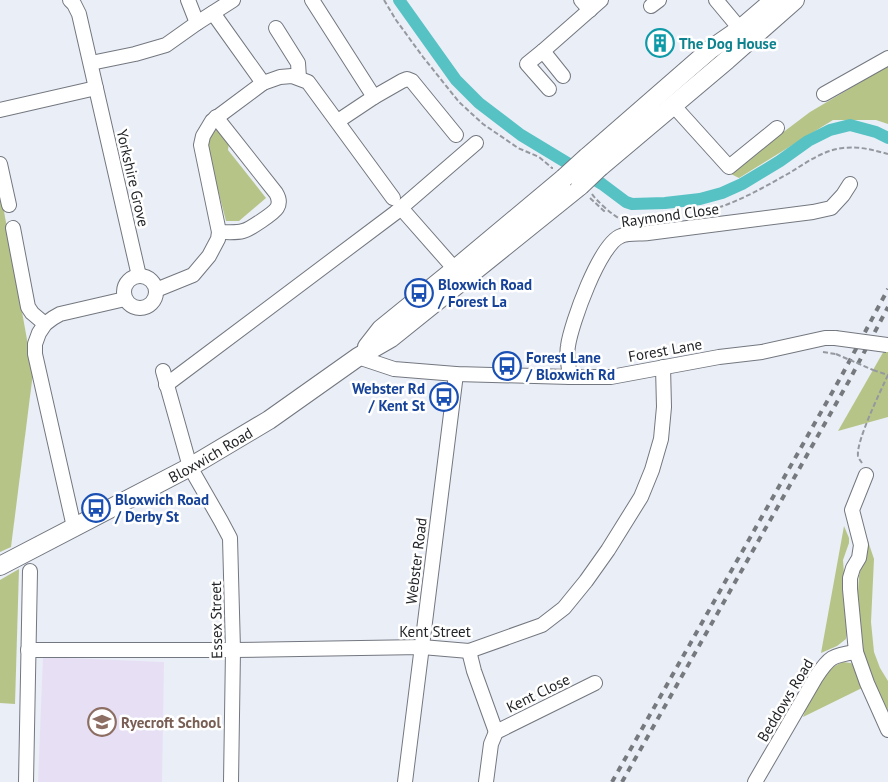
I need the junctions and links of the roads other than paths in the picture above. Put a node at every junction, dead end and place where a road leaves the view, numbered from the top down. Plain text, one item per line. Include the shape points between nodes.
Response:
1 (70, 0) edge
2 (188, 0) edge
3 (233, 0) edge
4 (312, 0) edge
5 (601, 0) edge
6 (716, 0) edge
7 (774, 0) edge
8 (795, 0) edge
9 (585, 5) edge
10 (213, 13) junction
11 (197, 23) junction
12 (276, 28) dead end
13 (744, 35) junction
14 (542, 51) junction
15 (888, 58) edge
16 (91, 63) junction
17 (563, 76) dead end
18 (298, 78) junction
19 (263, 83) junction
20 (96, 88) junction
21 (549, 89) dead end
22 (824, 94) dead end
23 (374, 97) junction
24 (673, 105) junction
25 (0, 110) edge
26 (216, 117) junction
27 (338, 121) junction
28 (777, 128) dead end
29 (456, 135) dead end
30 (476, 143) dead end
31 (594, 162) junction
32 (0, 164) edge
33 (842, 189) dead end
34 (397, 203) junction
35 (9, 205) dead end
36 (13, 228) dead end
37 (219, 232) junction
38 (460, 274) junction
39 (139, 276) junction
40 (156, 290) junction
41 (125, 299) junction
42 (46, 324) junction
43 (888, 345) edge
44 (358, 358) junction
45 (662, 367) junction
46 (456, 374) junction
47 (570, 377) junction
48 (190, 467) junction
49 (866, 476) road end
50 (74, 527) junction
51 (0, 566) edge
52 (30, 571) dead end
53 (422, 647) junction
54 (28, 650) junction
55 (233, 650) junction
56 (469, 650) junction
57 (856, 652) junction
58 (595, 683) dead end
59 (888, 730) edge
60 (496, 732) junction
61 (26, 782) edge
62 (231, 782) edge
63 (405, 782) edge
64 (486, 782) edge
65 (755, 782) edge

1 - 16 street, Yorkshire Grove via 79,14
2 - 11 street
3 - 10 street
4 - 23 street
5 - 9 street
6 - 13 street
7 - 13 main road
8 - 13 main road
9 - 14 street
10 - 11 street
10 - 19 street
11 - 16 street via 166,45
12 - 18 street via 298,63
13 - 24 main road
13 - 31 main road via 711,49
14 - 17 street
14 - 21 street via 527,64
15 - 22 street
16 - 20 street, Yorkshire Grove
18 - 19 street via 280,77
18 - 27 street via 308,82
19 - 26 street
20 - 25 street
20 - 39 street, Yorkshire Grove
23 - 27 street
23 - 29 street via 402,81 412,81
24 - 28 street via 729,167
24 - 31 main road
26 - 37 street via 201,145
26 - 37 street via 276,193 279,202 274,212 247,230
27 - 34 street
30 - 34 street
31 - 38 main road, Bloxwich Road, bridge via 574,184
32 - 35 street
33 - 47 street, Raymond Close via 831,208 621,236 612,242 581,302 568,347
34 - 38 street
34 - 48 street, Essex Street via 164,378
36 - 42 street via 28,307
37 - 40 street via 209,256 193,274
38 - 44 main road, Bloxwich Road via 391,338
39 - 40 street via 153,282
39 - 41 street via 126,283
40 - 41 street via 152,303 145,307 130,305
41 - 42 street via 60,314
42 - 50 street via 39,333 35,354
43 - 45 street, Forest Lane, bridge via 835,338
44 - 46 street, Forest Lane via 394,369
44 - 48 main road, Bloxwich Road via 269,420
45 - 47 street, Forest Lane via 611,377
45 - 56 street, Kent Street via 664,407 661,439 652,470 641,497 608,550 564,608 549,619
46 - 47 street, Forest Lane
46 - 53 street, Webster Road
48 - 50 main road, Bloxwich Road
48 - 55 street, Essex Street via 230,538
49 - 57 street via 852,510 861,545 850,578
50 - 51 main road, Bloxwich Road
52 - 54 street
53 - 55 street, Kent Street
53 - 56 street, Kent Street
53 - 63 street, Webster Road
54 - 55 street, Kent Street
54 - 61 street
55 - 62 street, Essex Street
56 - 60 street, Kent Close
57 - 59 street
57 - 65 street, Beddows Road via 837,655 826,661
58 - 60 street, Kent Close
60 - 64 street, Kent Close via 491,744

